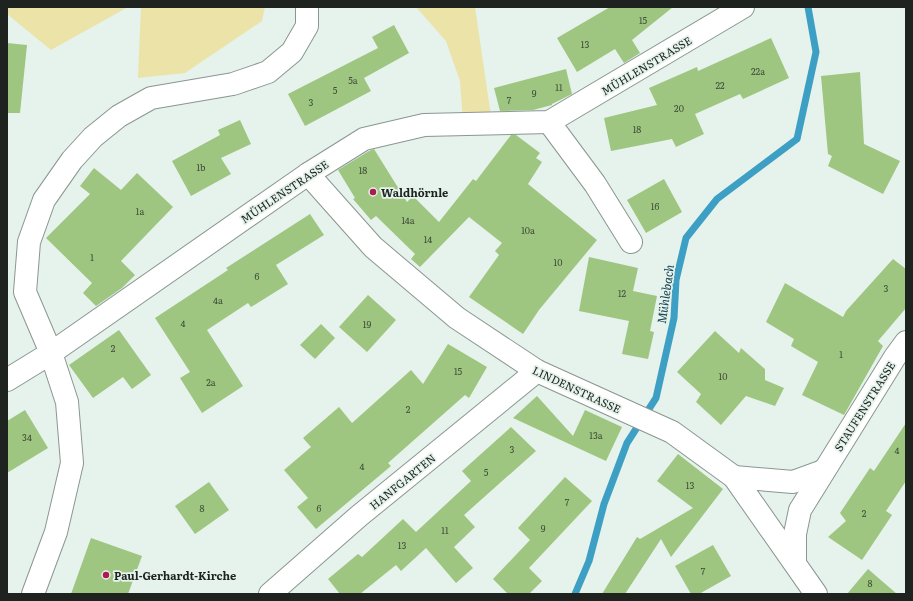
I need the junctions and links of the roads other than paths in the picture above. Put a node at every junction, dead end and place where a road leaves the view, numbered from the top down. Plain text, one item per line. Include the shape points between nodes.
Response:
1 (307, 7) edge
2 (743, 7) edge
3 (549, 122) junction
4 (308, 174) junction
5 (631, 242) dead end
6 (51, 352) junction
7 (902, 356) edge
8 (537, 371) junction
9 (7, 380) edge
10 (824, 471) junction
11 (734, 477) junction
12 (795, 563) junction
13 (33, 594) edge
14 (270, 594) edge
15 (816, 594) edge

1 - 6 street via 307,26 292,52 268,72 233,84 151,98 120,116 93,137 72,160 44,200 29,242 25,292
2 - 3 street, MÜHLENSTRASSE
3 - 4 street, MÜHLENSTRASSE via 424,125 364,139
3 - 5 street via 595,184
4 - 6 street, MÜHLENSTRASSE
4 - 8 street, LINDENSTRASSE via 373,248 458,318
6 - 9 street, MÜHLENSTRASSE
6 - 13 street via 67,402 72,463 56,532
7 - 10 street, STAUFENSTRASSE
8 - 11 street, LINDENSTRASSE via 672,432
8 - 14 street, HANFGARTEN via 359,516
10 - 11 street via 793,482
10 - 12 street, STAUFENSTRASSE via 800,510 795,534
11 - 12 street, LINDENSTRASSE
12 - 15 street, LINDENSTRASSE

